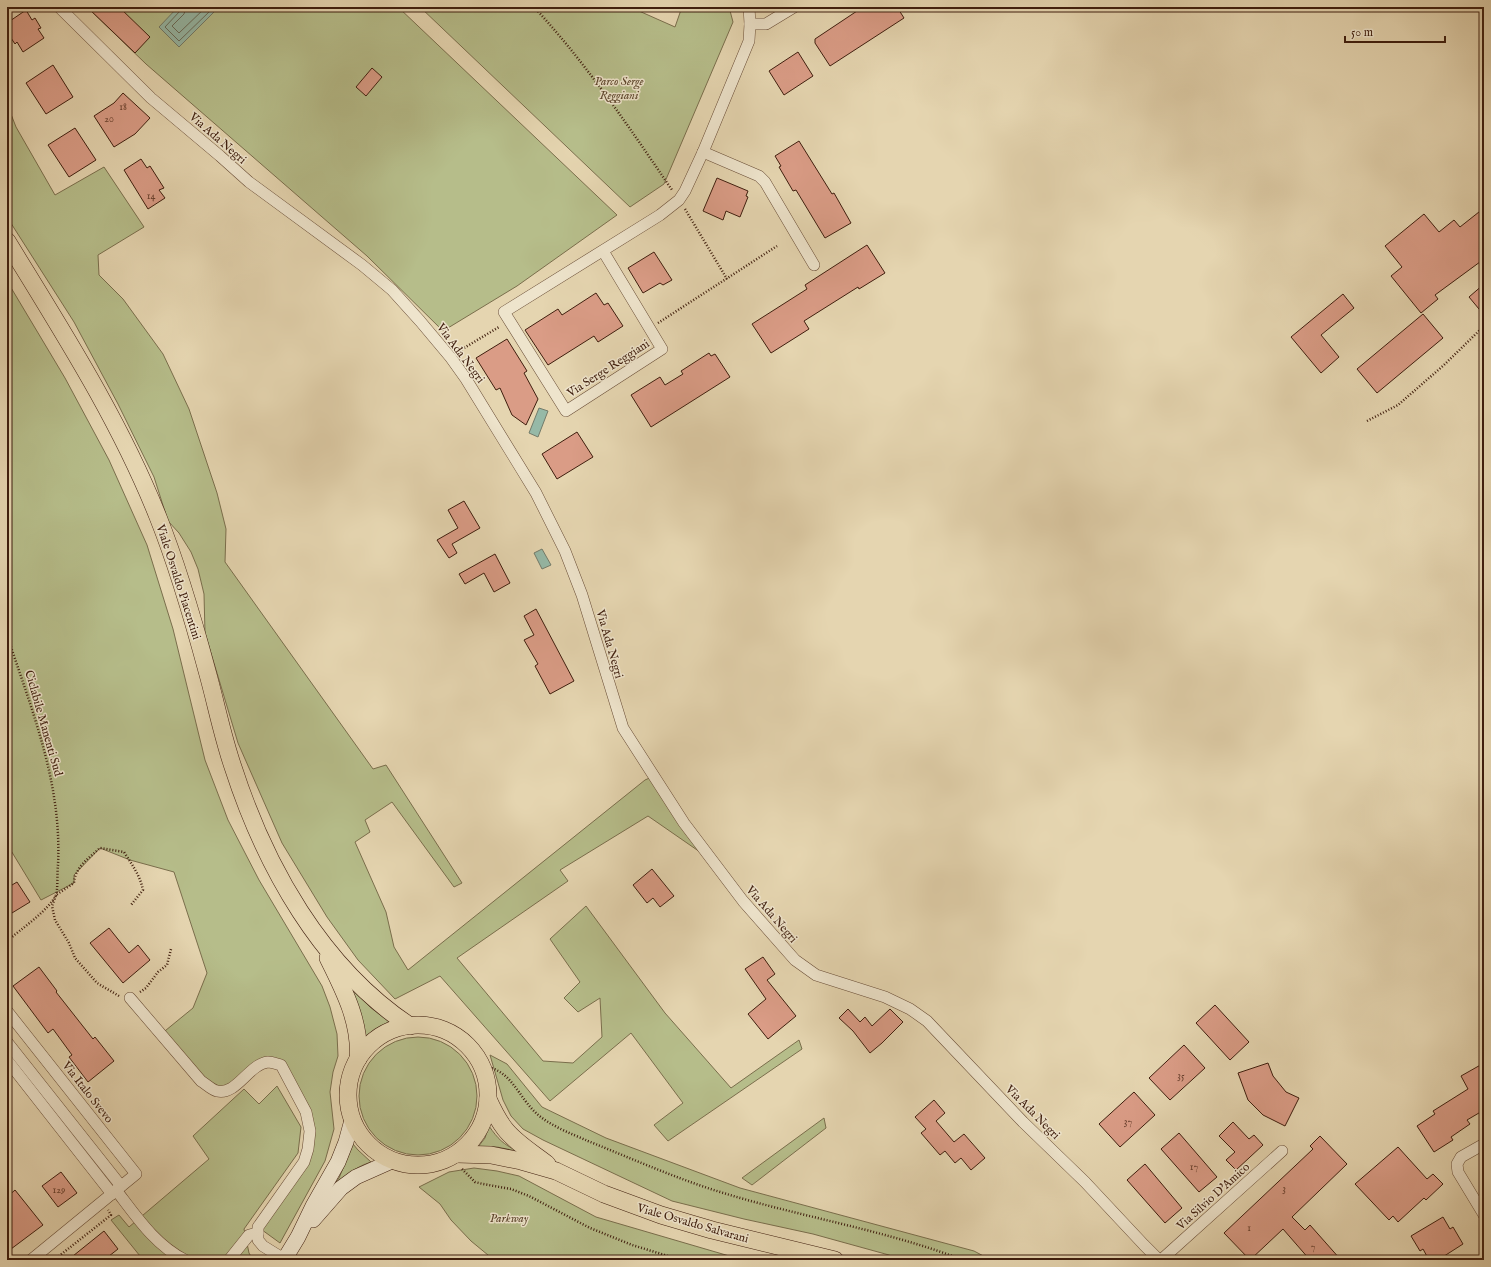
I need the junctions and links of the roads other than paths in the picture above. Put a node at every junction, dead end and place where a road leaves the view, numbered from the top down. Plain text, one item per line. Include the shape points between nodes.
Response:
1 (59, 7) edge
2 (749, 7) edge
3 (794, 7) edge
4 (750, 24) junction
5 (703, 152) junction
6 (7, 241) edge
7 (603, 251) junction
8 (814, 265) dead end
9 (318, 937) junction
10 (130, 998) road end
11 (7, 1011) edge
12 (410, 1026) junction
13 (7, 1042) edge
14 (358, 1060) junction
15 (8, 1064) edge
16 (488, 1099) junction
17 (352, 1120) junction
18 (1484, 1144) edge
19 (1282, 1151) dead end
20 (455, 1156) junction
21 (392, 1161) junction
22 (556, 1171) junction
23 (117, 1190) junction
24 (1484, 1215) edge
25 (258, 1233) junction
26 (298, 1238) junction
27 (284, 1259) edge
28 (31, 1260) edge
29 (185, 1260) edge
30 (229, 1260) edge
31 (835, 1260) edge
32 (1160, 1260) edge

1 - 32 street, Via Ada Negri via 151,98 249,182 362,264 392,290 451,358 536,493 565,551 582,594 623,728 684,823 743,901 795,960 816,975 885,997 910,1008 927,1020 1023,1122
2 - 4 street
3 - 4 street via 766,24
4 - 5 street via 749,41
5 - 7 street via 679,200 660,216
5 - 8 street via 759,176
6 - 9 main road, Viale Osvaldo Piacentini via 98,389 138,471 174,559 244,799 273,863
7 - 7 street, Via Serge Reggiani via 662,349 566,411 504,312
9 - 12 main road, Viale Osvaldo Piacentini via 369,995
9 - 14 main road, Viale Osvaldo Piacentini via 347,997 355,1024
10 - 25 street via 201,1081 216,1091 224,1092 235,1086 255,1067 268,1062 281,1065 306,1112 310,1131 304,1162 258,1227
11 - 23 street, Via Italo Svevo via 136,1174
12 - 14 main road, Viale Osvaldo Piacentini via 380,1036 364,1050
12 - 16 main road, Viale Osvaldo Piacentini via 429,1026 460,1039 478,1058 488,1084
13 - 23 street
14 - 17 main road, Viale Osvaldo Piacentini via 349,1082 349,1108
15 - 23 street
16 - 20 main road, Viale Osvaldo Piacentini via 486,1115 479,1130 470,1144
16 - 22 main road, Viale Osvaldo Salvarani via 506,1130
17 - 21 main road, Viale Osvaldo Piacentini via 368,1144
17 - 26 main road, Viale Osvaldo Piacentini via 338,1162
18 - 24 street via 1461,1157 1457,1164 1458,1172
19 - 32 street, Via Silvio D'Amico
20 - 21 main road, Viale Osvaldo Piacentini via 422,1166
20 - 22 main road, Viale Osvaldo Salvarani via 491,1155 521,1160
21 - 26 main road, Viale Osvaldo Piacentini via 356,1177 341,1188
22 - 31 main road, Viale Osvaldo Salvarani via 604,1194 661,1215
23 - 28 street, Via Italo Svevo
23 - 29 street via 139,1221 160,1243
25 - 27 street, Viale Osvaldo Piacentini via 258,1240 263,1246
25 - 30 street via 249,1235
26 - 27 main road, Viale Osvaldo Piacentini

